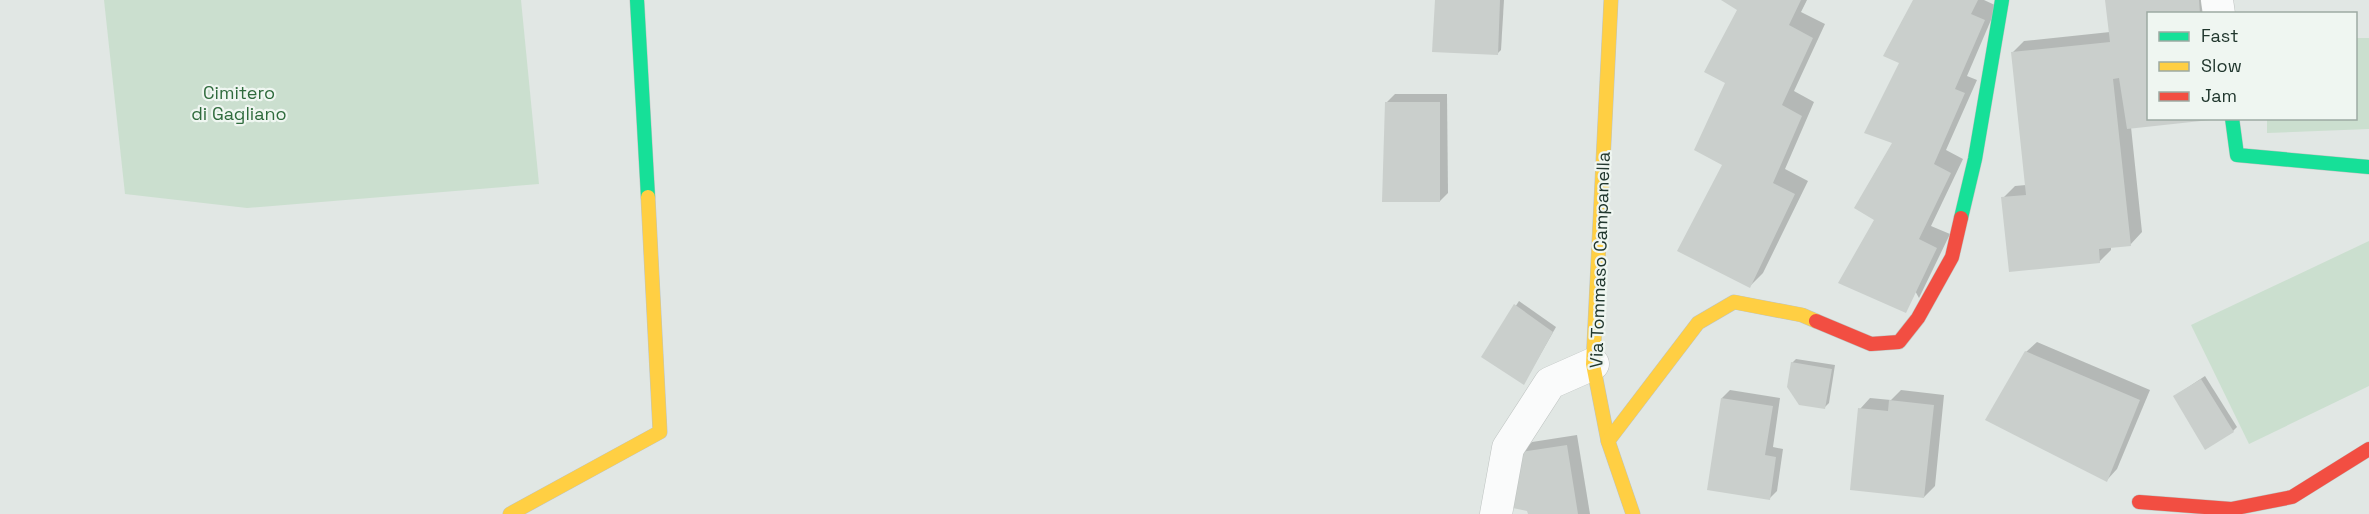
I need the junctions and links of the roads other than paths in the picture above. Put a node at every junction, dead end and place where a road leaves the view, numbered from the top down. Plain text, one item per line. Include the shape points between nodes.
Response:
1 (637, 0) edge
2 (1611, 0) edge
3 (2002, 0) edge
4 (2232, 120) edge
5 (2369, 167) edge
6 (1593, 364) junction
7 (1608, 441) junction
8 (2369, 448) edge
9 (2139, 502) dead end
10 (510, 514) edge
11 (1496, 514) edge
12 (1633, 514) edge

1 - 10 street via 660,432
2 - 6 street, Via Tommaso Campanella
3 - 7 street via 1952,257 1918,318 1899,342 1871,344 1802,315 1734,302 1698,323
4 - 5 street via 2236,155
6 - 7 street, Via Tommaso Campanella
6 - 11 street via 1550,383 1508,448
7 - 12 street, Via Tommaso Campanella
8 - 9 street via 2292,497 2231,509

